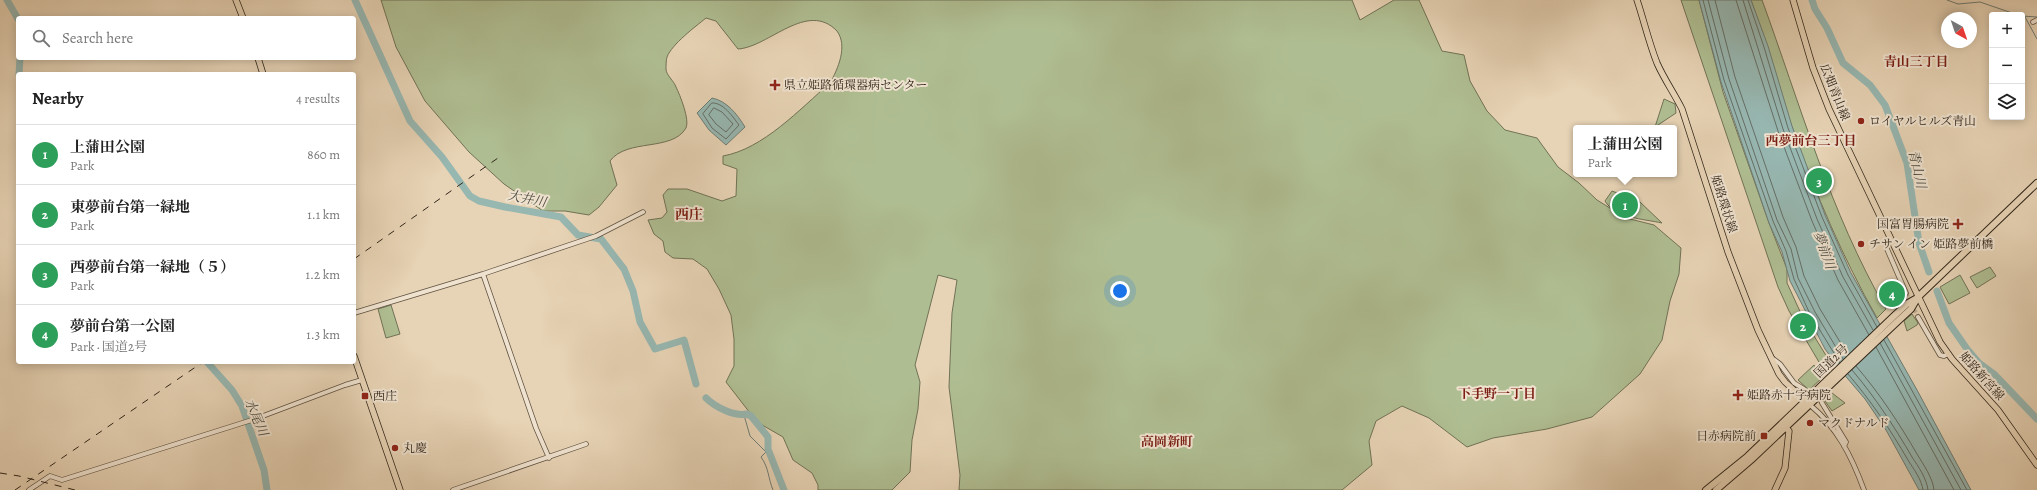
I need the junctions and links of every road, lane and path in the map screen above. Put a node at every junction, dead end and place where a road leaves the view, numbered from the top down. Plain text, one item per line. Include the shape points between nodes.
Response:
1 (236, 0) edge
2 (1637, 0) edge
3 (1793, 0) edge
4 (242, 16) edge
5 (259, 60) edge
6 (262, 72) edge
7 (2037, 183) edge
8 (643, 212) dead end
9 (1891, 240) junction
10 (483, 274) junction
11 (1906, 293) tunnel mouth
12 (1918, 297) junction
13 (356, 313) edge
14 (1918, 317) tunnel mouth
15 (1948, 354) junction
16 (1772, 358) junction
17 (356, 362) edge
18 (362, 380) junction
19 (1804, 388) tunnel mouth
20 (1808, 402) junction
21 (1822, 403) tunnel mouth
22 (1785, 427) junction
23 (586, 444) dead end
24 (1844, 446) junction
25 (550, 458) junction
26 (2037, 465) edge
27 (28, 490) edge
28 (400, 490) edge
29 (453, 490) edge
30 (1706, 490) edge
31 (1716, 490) edge
32 (1775, 490) edge
33 (1864, 490) edge

1 - 4 main road
2 - 16 main road, 姫路環状線 via 1657,62 1682,109 1728,252 1758,330
3 - 9 main road, 広畑青山線 via 1813,68 1829,109
5 - 6 main road
7 - 12 highway, 国道2号
8 - 10 street via 596,236
9 - 11 street via 1886,243 1887,249
9 - 12 main road, 広畑青山線
10 - 13 street
10 - 25 street via 536,428
12 - 15 main road, 姫路新宮線
12 - 20 highway, 国道2号 via 1911,309 1896,318
14 - 15 street via 1940,355
15 - 26 main road, 姫路新宮線 via 1998,410
16 - 19 street via 1780,364 1794,383
16 - 20 main road, 姫路環状線 via 1785,382
17 - 18 main road
18 - 27 street via 255,420 62,480 50,476
18 - 28 main road
20 - 22 highway, 国道2号
20 - 24 street via 1826,418
20 - 30 highway, 国道2号
21 - 24 street via 1846,442
22 - 31 highway, 国道2号 via 1752,460
22 - 32 main road via 1789,431 1785,468
23 - 25 street
24 - 33 street
25 - 29 street

